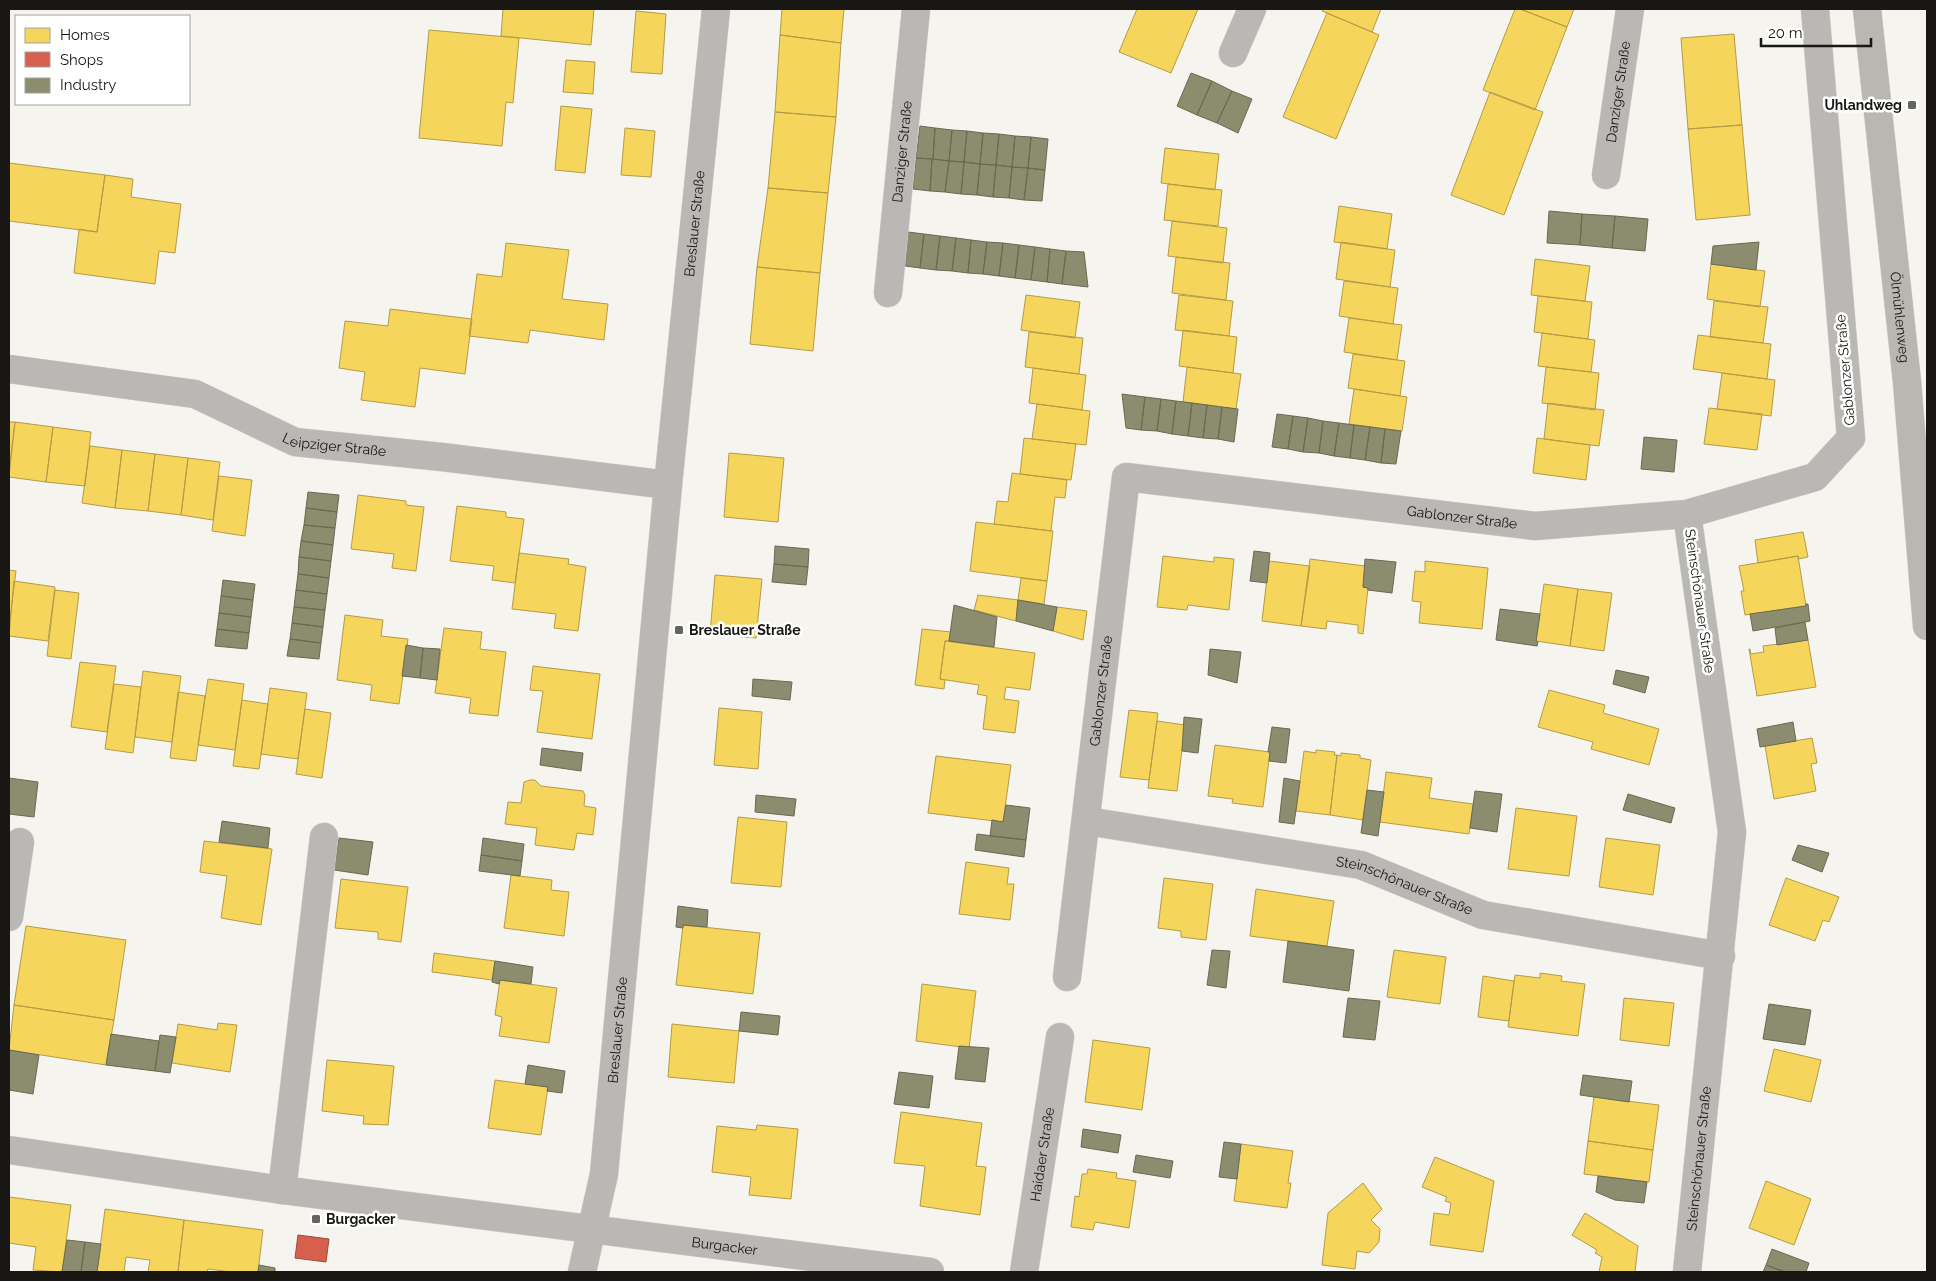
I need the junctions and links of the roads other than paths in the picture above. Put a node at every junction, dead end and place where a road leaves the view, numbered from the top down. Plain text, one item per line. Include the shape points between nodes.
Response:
1 (716, 9) edge
2 (916, 9) edge
3 (1252, 9) edge
4 (1630, 9) edge
5 (1815, 9) edge
6 (1867, 9) edge
7 (1233, 54) dead end
8 (1606, 175) dead end
9 (888, 293) dead end
10 (9, 369) edge
11 (668, 485) junction
12 (1687, 514) junction
13 (1927, 626) edge
14 (1087, 821) junction
15 (324, 837) dead end
16 (20, 842) dead end
17 (9, 917) edge
18 (1721, 956) junction
19 (1068, 977) dead end
20 (1060, 1037) dead end
21 (9, 1150) edge
22 (282, 1190) junction
23 (592, 1230) junction
24 (582, 1272) edge
25 (930, 1272) edge
26 (1024, 1272) edge
27 (1687, 1272) edge

1 - 11 street, Breslauer Straße
2 - 9 street, Danziger Straße
3 - 7 street
4 - 8 street, Danziger Straße
5 - 12 street, Gablonzer Straße via 1851,438 1815,477
6 - 13 main road, Ölmühlenweg via 1907,382
10 - 11 street, Leipziger Straße via 195,394 295,442
11 - 23 street, Breslauer Straße via 604,1174
12 - 14 street, Gablonzer Straße via 1535,526 1126,477
12 - 18 street, Steinschönauer Straße via 1732,832
14 - 18 street, Steinschönauer Straße via 1361,865 1484,916
14 - 19 street, Gablonzer Straße
15 - 22 street
16 - 17 street
18 - 27 street, Steinschönauer Straße
20 - 26 street, Haidaer Straße
21 - 22 street, Burgacker
22 - 23 street, Burgacker
23 - 24 street, Breslauer Straße
23 - 25 street, Burgacker

